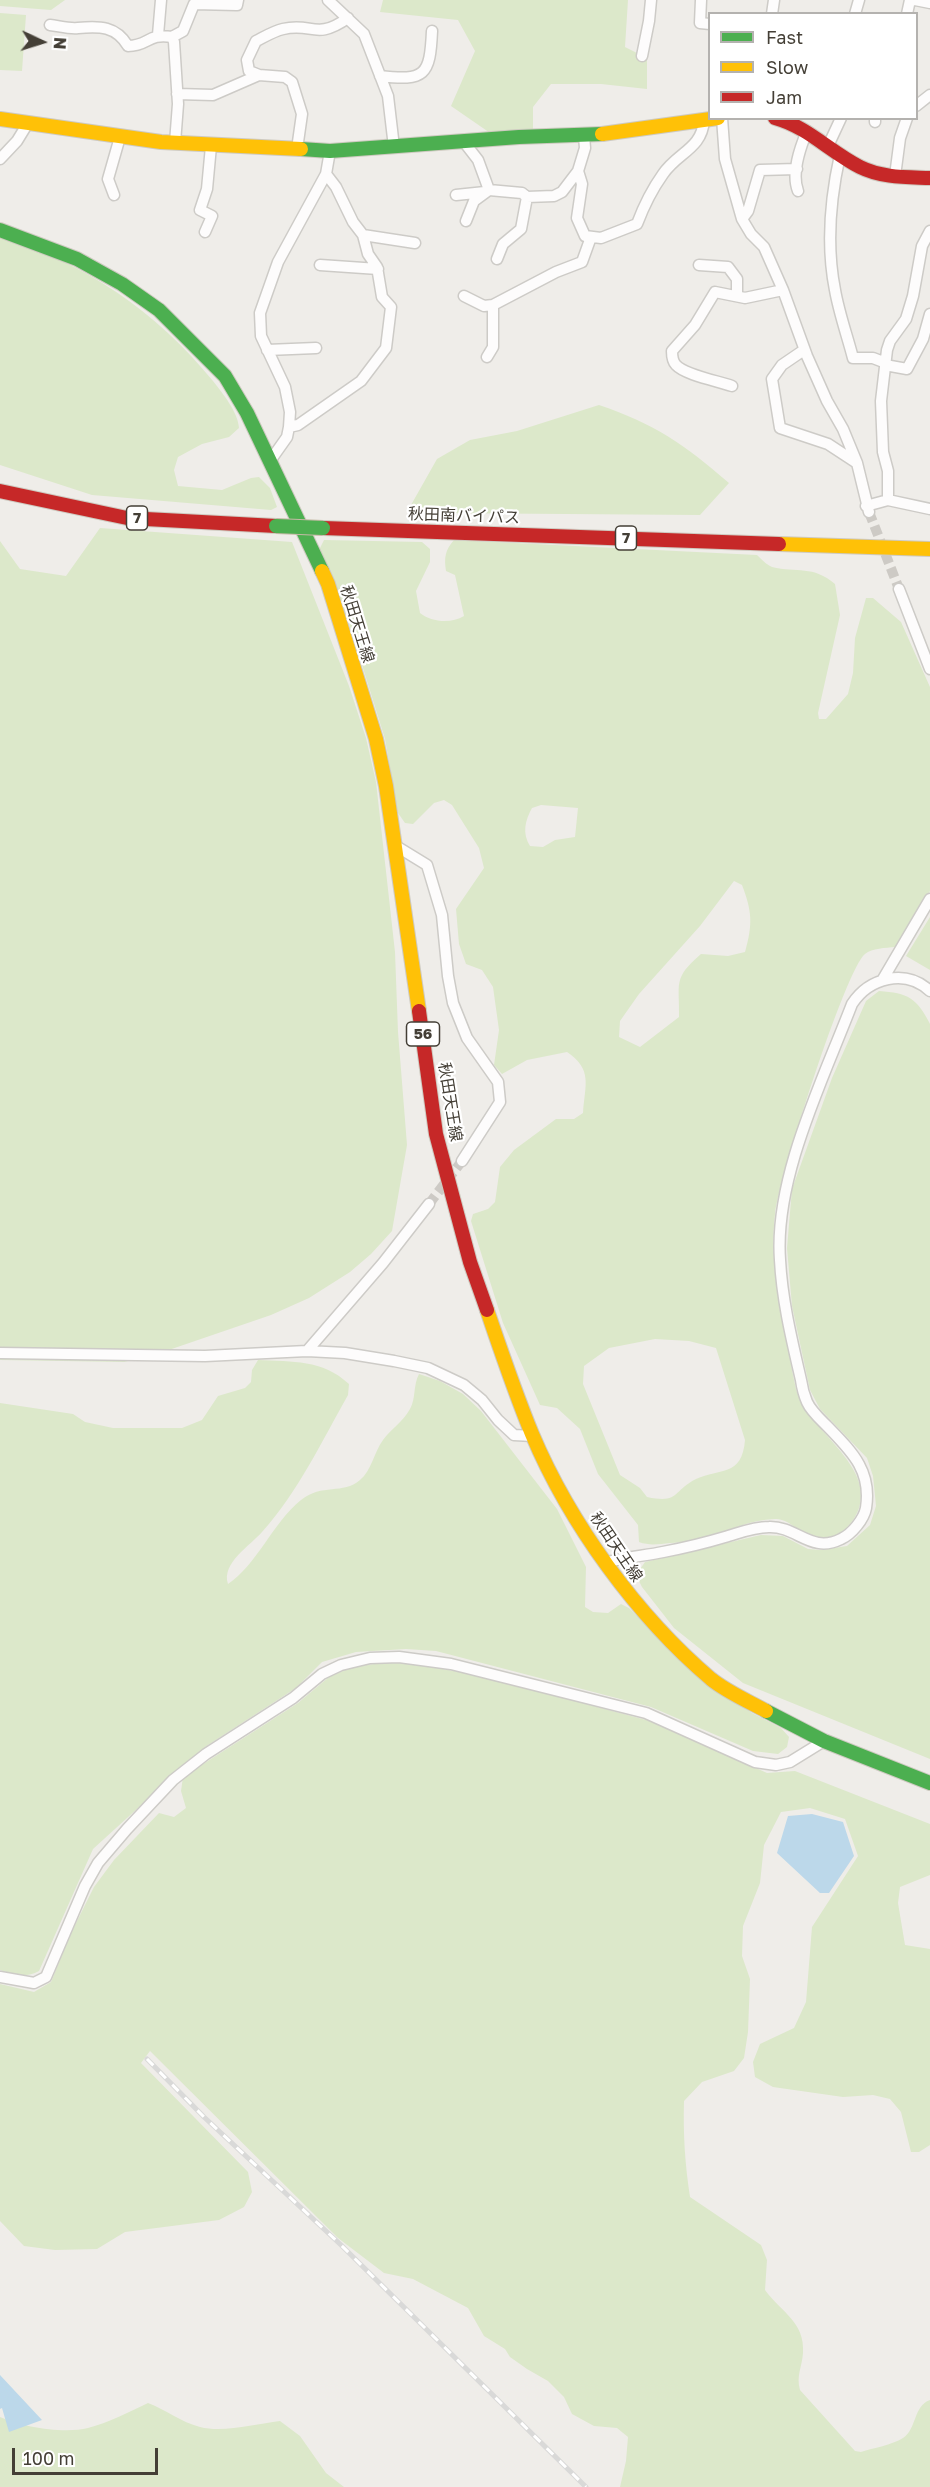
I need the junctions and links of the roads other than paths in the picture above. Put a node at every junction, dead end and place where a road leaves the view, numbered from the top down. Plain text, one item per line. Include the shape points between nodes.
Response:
1 (161, 0) edge
2 (238, 0) edge
3 (328, 0) edge
4 (651, 0) edge
5 (701, 0) edge
6 (915, 0) edge
7 (930, 3) edge
8 (348, 18) junction
9 (708, 24) edge
10 (50, 25) dead end
11 (432, 31) dead end
12 (158, 35) junction
13 (172, 37) junction
14 (642, 56) dead end
15 (259, 75) junction
16 (380, 76) junction
17 (177, 94) junction
18 (930, 95) edge
19 (918, 104) edge
20 (0, 119) edge
21 (704, 120) junction
22 (708, 120) edge
23 (720, 120) edge
24 (784, 120) edge
25 (840, 120) edge
26 (906, 120) edge
27 (28, 123) junction
28 (807, 131) junction
29 (584, 136) junction
30 (120, 137) junction
31 (465, 142) junction
32 (175, 143) junction
33 (211, 146) junction
34 (828, 146) junction
35 (394, 147) junction
36 (297, 149) junction
37 (330, 151) junction
38 (840, 155) junction
39 (0, 159) edge
40 (797, 169) junction
41 (578, 171) junction
42 (326, 174) junction
43 (895, 176) junction
44 (930, 178) edge
45 (487, 191) junction
46 (798, 191) dead end
47 (114, 195) dead end
48 (456, 195) dead end
49 (527, 197) junction
50 (742, 219) junction
51 (466, 221) dead end
52 (0, 230) edge
53 (930, 231) edge
54 (205, 232) dead end
55 (363, 235) junction
56 (591, 237) junction
57 (415, 243) dead end
58 (498, 259) dead end
59 (699, 265) dead end
60 (320, 266) dead end
61 (378, 269) junction
62 (783, 291) junction
63 (737, 295) junction
64 (464, 296) dead end
65 (493, 305) junction
66 (930, 314) edge
67 (316, 348) dead end
68 (267, 350) junction
69 (804, 350) junction
70 (487, 357) dead end
71 (885, 364) junction
72 (732, 386) dead end
73 (290, 427) junction
74 (270, 461) junction
75 (857, 463) junction
76 (0, 491) edge
77 (888, 500) junction
78 (930, 509) edge
79 (930, 549) edge
80 (898, 589) tunnel mouth
81 (930, 669) edge
82 (396, 846) junction
83 (930, 899) edge
84 (883, 979) junction
85 (930, 991) edge
86 (462, 1161) tunnel mouth
87 (429, 1203) tunnel mouth
88 (307, 1351) junction
89 (0, 1353) edge
90 (533, 1436) junction
91 (605, 1563) junction
92 (824, 1741) junction
93 (930, 1783) edge
94 (0, 1977) edge

1 - 12 street
2 - 13 street via 237,5 194,4 183,31
3 - 8 street
4 - 14 street
5 - 9 street via 700,23
6 - 7 street
8 - 15 street via 324,31 283,29 256,41 247,60 249,71
8 - 16 street via 364,34
10 - 12 street via 111,29 122,35 128,46 140,46
11 - 16 street via 431,55 418,76
12 - 13 street
13 - 17 street
15 - 17 street via 213,95
15 - 36 street via 285,77 292,82 302,114
16 - 35 street via 388,96
17 - 32 street
18 - 19 street
20 - 27 main road
21 - 22 main road
21 - 29 main road
21 - 56 street via 699,140 664,171 637,224 609,236
23 - 50 street via 724,159
24 - 28 main road
25 - 34 street
26 - 43 street
27 - 30 main road
27 - 39 street
28 - 34 main road
28 - 40 street
29 - 31 main road
29 - 41 street
30 - 32 main road
30 - 47 street via 108,179
31 - 35 main road
31 - 45 street via 478,160
32 - 33 main road
33 - 36 main road
33 - 54 street via 207,189 200,210 212,216
34 - 38 main road
35 - 37 main road
36 - 37 main road
37 - 42 street
38 - 43 main road via 861,168
38 - 71 street via 830,232 835,290 853,358 873,358
40 - 46 street
40 - 50 street via 760,170
41 - 49 street via 562,192
41 - 56 street via 582,184 577,218 585,236
42 - 55 street
42 - 68 street via 278,262 260,313 261,336
43 - 44 main road
45 - 48 street
45 - 49 street via 522,193
45 - 51 street via 474,201
49 - 58 street via 520,229 503,244
50 - 62 street via 764,247
52 - 74 main road, 秋田天王線 / 56 via 77,259 159,310 225,376
53 - 71 street via 922,246 906,319 890,341
55 - 57 street
55 - 61 street via 368,254
56 - 65 street via 582,262
59 - 63 street via 728,267 737,279
60 - 61 street
61 - 73 street via 382,297 391,307 386,348 362,381
62 - 63 street via 745,298
62 - 69 street
63 - 72 street via 715,292 695,325 672,351 676,366
64 - 65 street via 484,306
65 - 70 street via 493,347
66 - 71 street via 923,339 907,369
67 - 68 street
68 - 73 street via 285,387
69 - 75 street
69 - 75 street via 782,365 772,379 780,428 828,444
71 - 77 street via 881,401
73 - 74 street
74 - 82 main road, 秋田天王線 / 56 via 328,584 376,739
75 - 77 street via 867,509
76 - 79 main road, 秋田南バイパス / 7, bridge via 127,518
77 - 78 street
80 - 81 street
82 - 86 street via 427,865 442,915 453,1004 467,1038 498,1082 500,1102
82 - 90 main road, 秋田天王線 / 56 via 436,1134 470,1262
83 - 84 street
84 - 85 street via 912,981
84 - 91 street via 869,986 852,1004 795,1153 784,1204 780,1258 807,1403 865,1475 865,1512 843,1538 826,1544 806,1541 788,1530 771,1527
87 - 88 street
88 - 89 street via 206,1356
88 - 90 street via 345,1353 428,1368 464,1384 514,1435
90 - 91 main road, 秋田天王線 / 56 via 568,1504
91 - 92 main road, 秋田天王線 / 56 via 651,1621 713,1680
92 - 93 main road, 秋田天王線 / 56
92 - 94 street via 790,1762 755,1762 646,1713 451,1664 399,1657 341,1665 206,1754 173,1780 134,1821 98,1863 46,1977 34,1983

